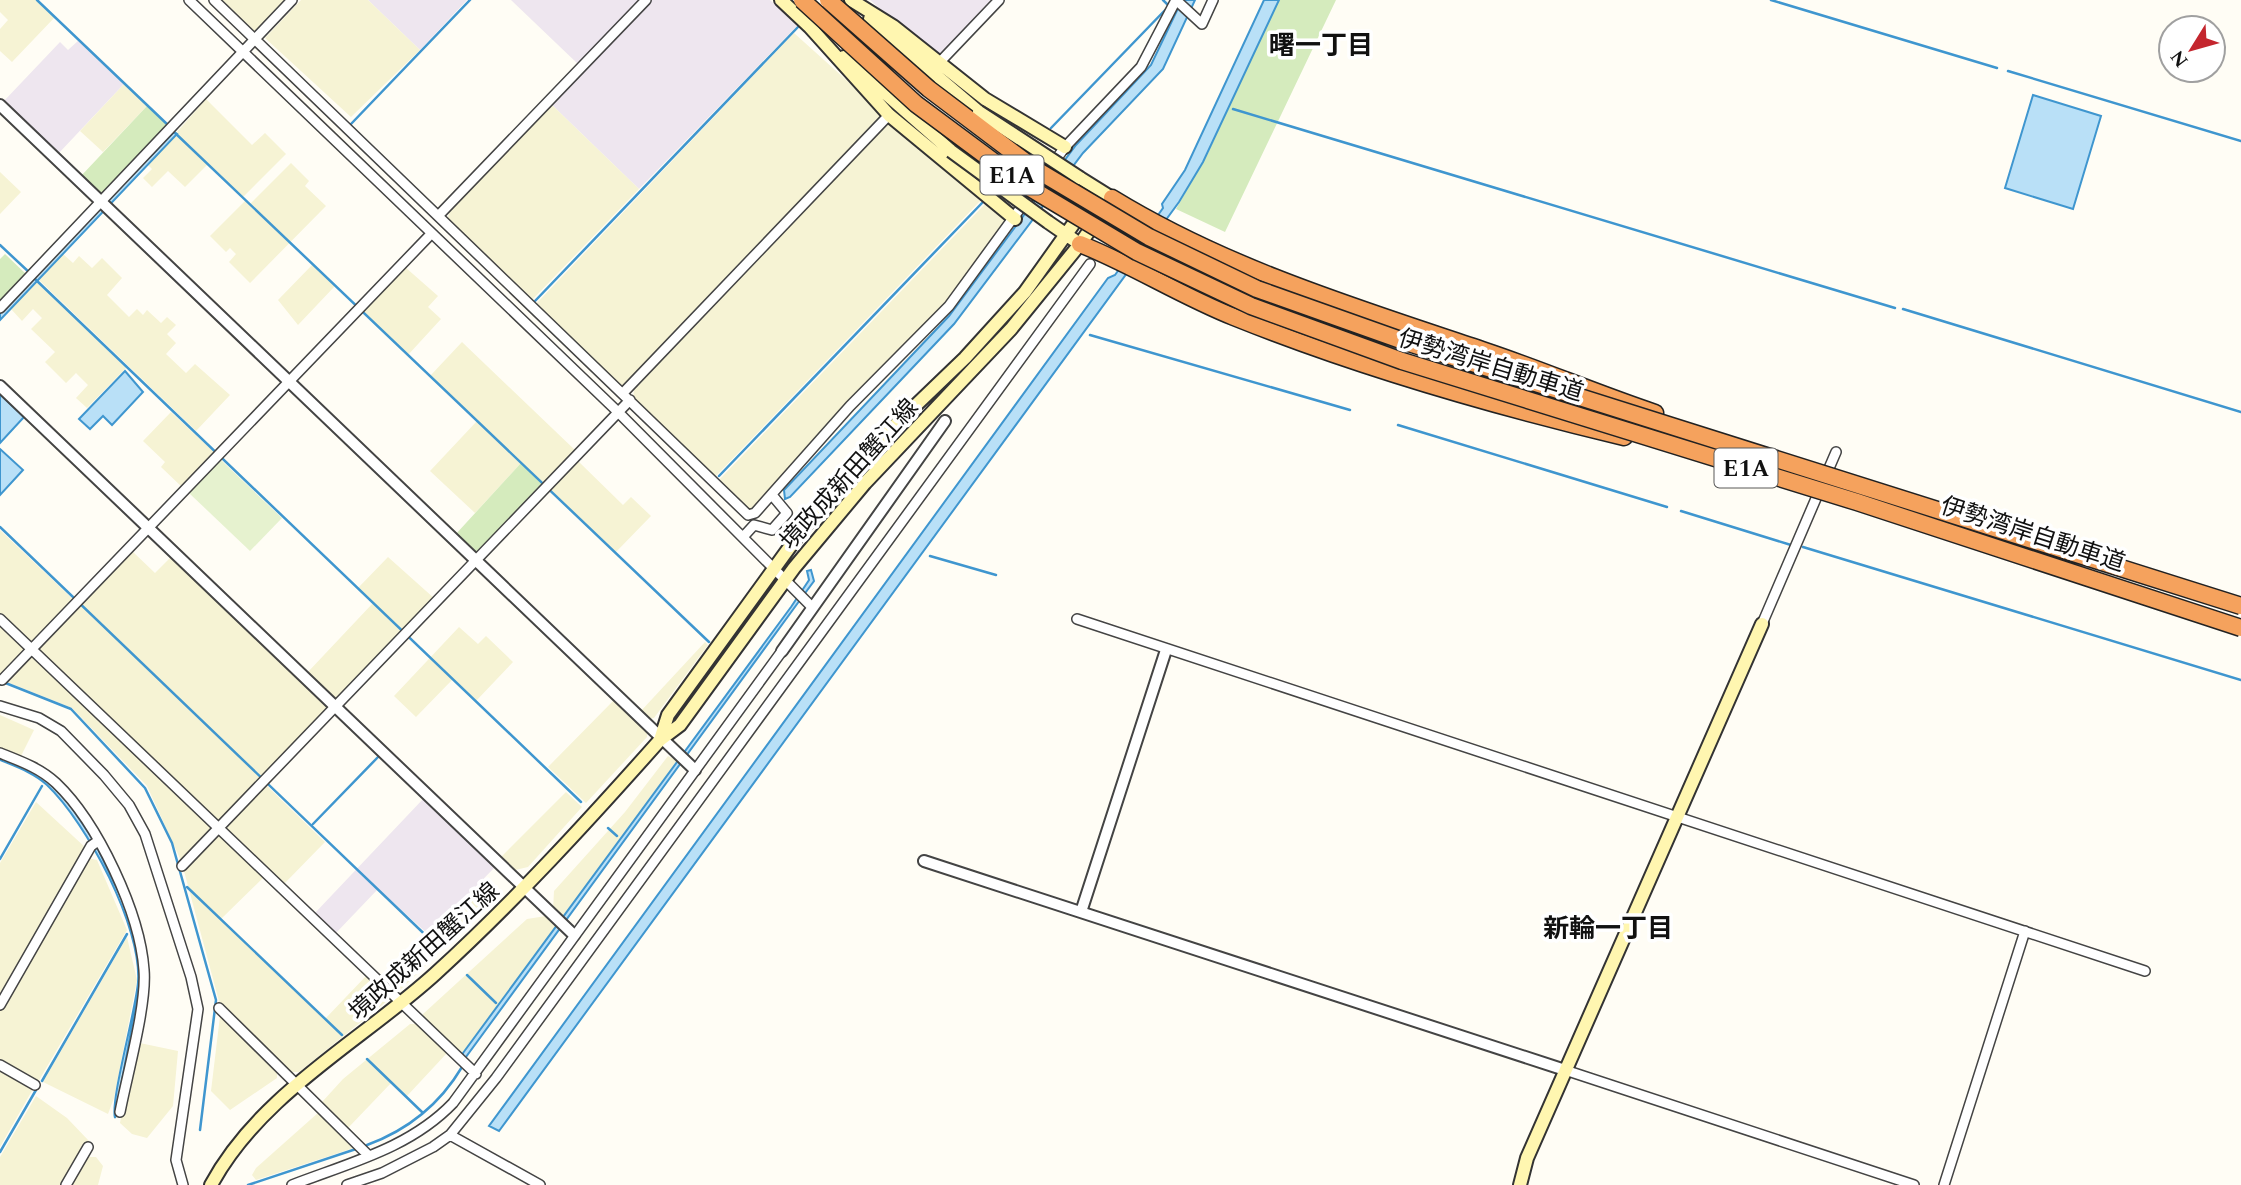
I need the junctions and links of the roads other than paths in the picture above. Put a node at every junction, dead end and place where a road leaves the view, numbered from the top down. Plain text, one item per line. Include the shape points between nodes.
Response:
1 (189, 0) edge
2 (214, 0) edge
3 (292, 0) edge
4 (646, 0) edge
5 (781, 0) edge
6 (802, 0) edge
7 (828, 0) edge
8 (850, 0) edge
9 (999, 0) edge
10 (1213, 0) edge
11 (1177, 1) edge
12 (808, 25) junction
13 (254, 39) junction
14 (244, 53) junction
15 (938, 64) junction
16 (0, 105) edge
17 (889, 115) junction
18 (1065, 147) junction
19 (1097, 189) junction
20 (1112, 198) junction
21 (104, 205) junction
22 (439, 215) junction
23 (1015, 219) junction
24 (431, 234) junction
25 (1074, 240) junction
26 (1090, 264) dead end
27 (0, 308) edge
28 (289, 382) junction
29 (0, 386) edge
30 (626, 396) junction
31 (618, 412) junction
32 (945, 421) dead end
33 (1836, 452) dead end
34 (1708, 456) junction
35 (1783, 460) junction
36 (772, 495) junction
37 (150, 527) junction
38 (743, 537) junction
39 (476, 561) junction
40 (773, 569) junction
41 (785, 579) junction
42 (809, 604) junction
43 (2241, 606) edge
44 (0, 619) edge
45 (1077, 619) dead end
46 (1762, 624) joint
47 (2241, 628) edge
48 (32, 650) junction
49 (1166, 650) junction
50 (782, 651) joint
51 (2, 680) dead end
52 (0, 706) edge
53 (336, 707) junction
54 (660, 740) junction
55 (0, 753) edge
56 (695, 770) junction
57 (1678, 815) junction
58 (219, 828) junction
59 (95, 843) junction
60 (924, 861) dead end
61 (182, 866) dead end
62 (524, 889) junction
63 (1081, 912) junction
64 (2025, 931) junction
65 (571, 932) junction
66 (2145, 971) dead end
67 (0, 1004) edge
68 (401, 1004) junction
69 (219, 1008) dead end
70 (0, 1065) edge
71 (1565, 1070) junction
72 (476, 1074) junction
73 (35, 1085) dead end
74 (298, 1085) junction
75 (120, 1112) dead end
76 (450, 1135) junction
77 (88, 1147) dead end
78 (369, 1156) junction
79 (66, 1185) edge
80 (183, 1185) edge
81 (211, 1185) edge
82 (292, 1185) edge
83 (347, 1185) edge
84 (540, 1185) edge
85 (1520, 1185) edge
86 (1914, 1185) edge
87 (1944, 1185) edge

1 - 14 street
2 - 13 street
3 - 13 street
4 - 22 street
5 - 12 main road
6 - 34 highway, 伊勢湾岸自動車道 / E1A, bridge via 916,104 970,146 1084,222 1195,281 1343,341
7 - 35 highway, 伊勢湾岸自動車道 / E1A, bridge via 929,89 1035,169 1203,265 1338,319
8 - 15 main road via 893,26
8 - 19 main road, bridge via 979,112
9 - 15 street
10 - 11 street via 1202,24
11 - 18 street via 1141,67
12 - 17 main road
12 - 25 main road, bridge via 951,150
13 - 14 street
13 - 22 street
14 - 21 street
14 - 24 street
15 - 18 main road via 985,99
16 - 21 street
17 - 23 main road
17 - 30 street
18 - 23 street
19 - 20 main road
19 - 25 main road, 境政成新田蟹江線
20 - 25 main road, 境政成新田蟹江線
20 - 35 highway, bridge via 1138,215 1313,295 1518,362
21 - 27 street
21 - 28 street
22 - 30 street
23 - 36 street via 949,306 850,405
24 - 28 street
24 - 31 street
25 - 34 highway, bridge via 1230,316 1396,377 1506,409
25 - 40 main road, 境政成新田蟹江線 via 965,358 888,432
25 - 41 main road, 境政成新田蟹江線 via 1011,329 865,483
26 - 76 street
28 - 37 street
28 - 39 street
29 - 37 street
30 - 31 street
30 - 36 street via 748,514 755,513
31 - 38 street
31 - 39 street
32 - 42 street
33 - 46 street
34 - 47 highway, 伊勢湾岸自動車道 / E1A, bridge
35 - 43 highway, 伊勢湾岸自動車道 / E1A, bridge
36 - 38 street via 787,513 781,523 772,530 754,526
37 - 48 street
37 - 53 street
38 - 40 street
39 - 53 street
39 - 54 street
40 - 41 street
40 - 54 main road, 境政成新田蟹江線 via 668,715
41 - 42 street
41 - 54 main road, 境政成新田蟹江線 via 680,725
42 - 50 street
44 - 48 street
45 - 49 street
46 - 57 main road
48 - 51 street
48 - 58 street
49 - 57 street
49 - 63 street
50 - 56 street
52 - 80 street via 61,731 129,805 145,834 198,1009 176,1160
53 - 58 street
53 - 62 street
54 - 56 street
54 - 62 main road, 境政成新田蟹江線
55 - 59 street via 57,784
56 - 65 street
57 - 64 street
57 - 71 main road
58 - 61 street
58 - 68 street
59 - 67 street
59 - 75 street via 131,914 145,971
60 - 63 street
62 - 65 street
62 - 68 main road, 境政成新田蟹江線
63 - 71 street
64 - 66 street
64 - 87 street
65 - 72 street
68 - 72 street
68 - 74 main road, 境政成新田蟹江線
69 - 74 street
70 - 73 street
71 - 85 main road
71 - 86 street
72 - 78 street via 434,1122 414,1137
74 - 78 street
74 - 81 main road, 境政成新田蟹江線 via 253,1126
76 - 83 street via 415,1158
76 - 84 street
77 - 79 street
78 - 82 street

